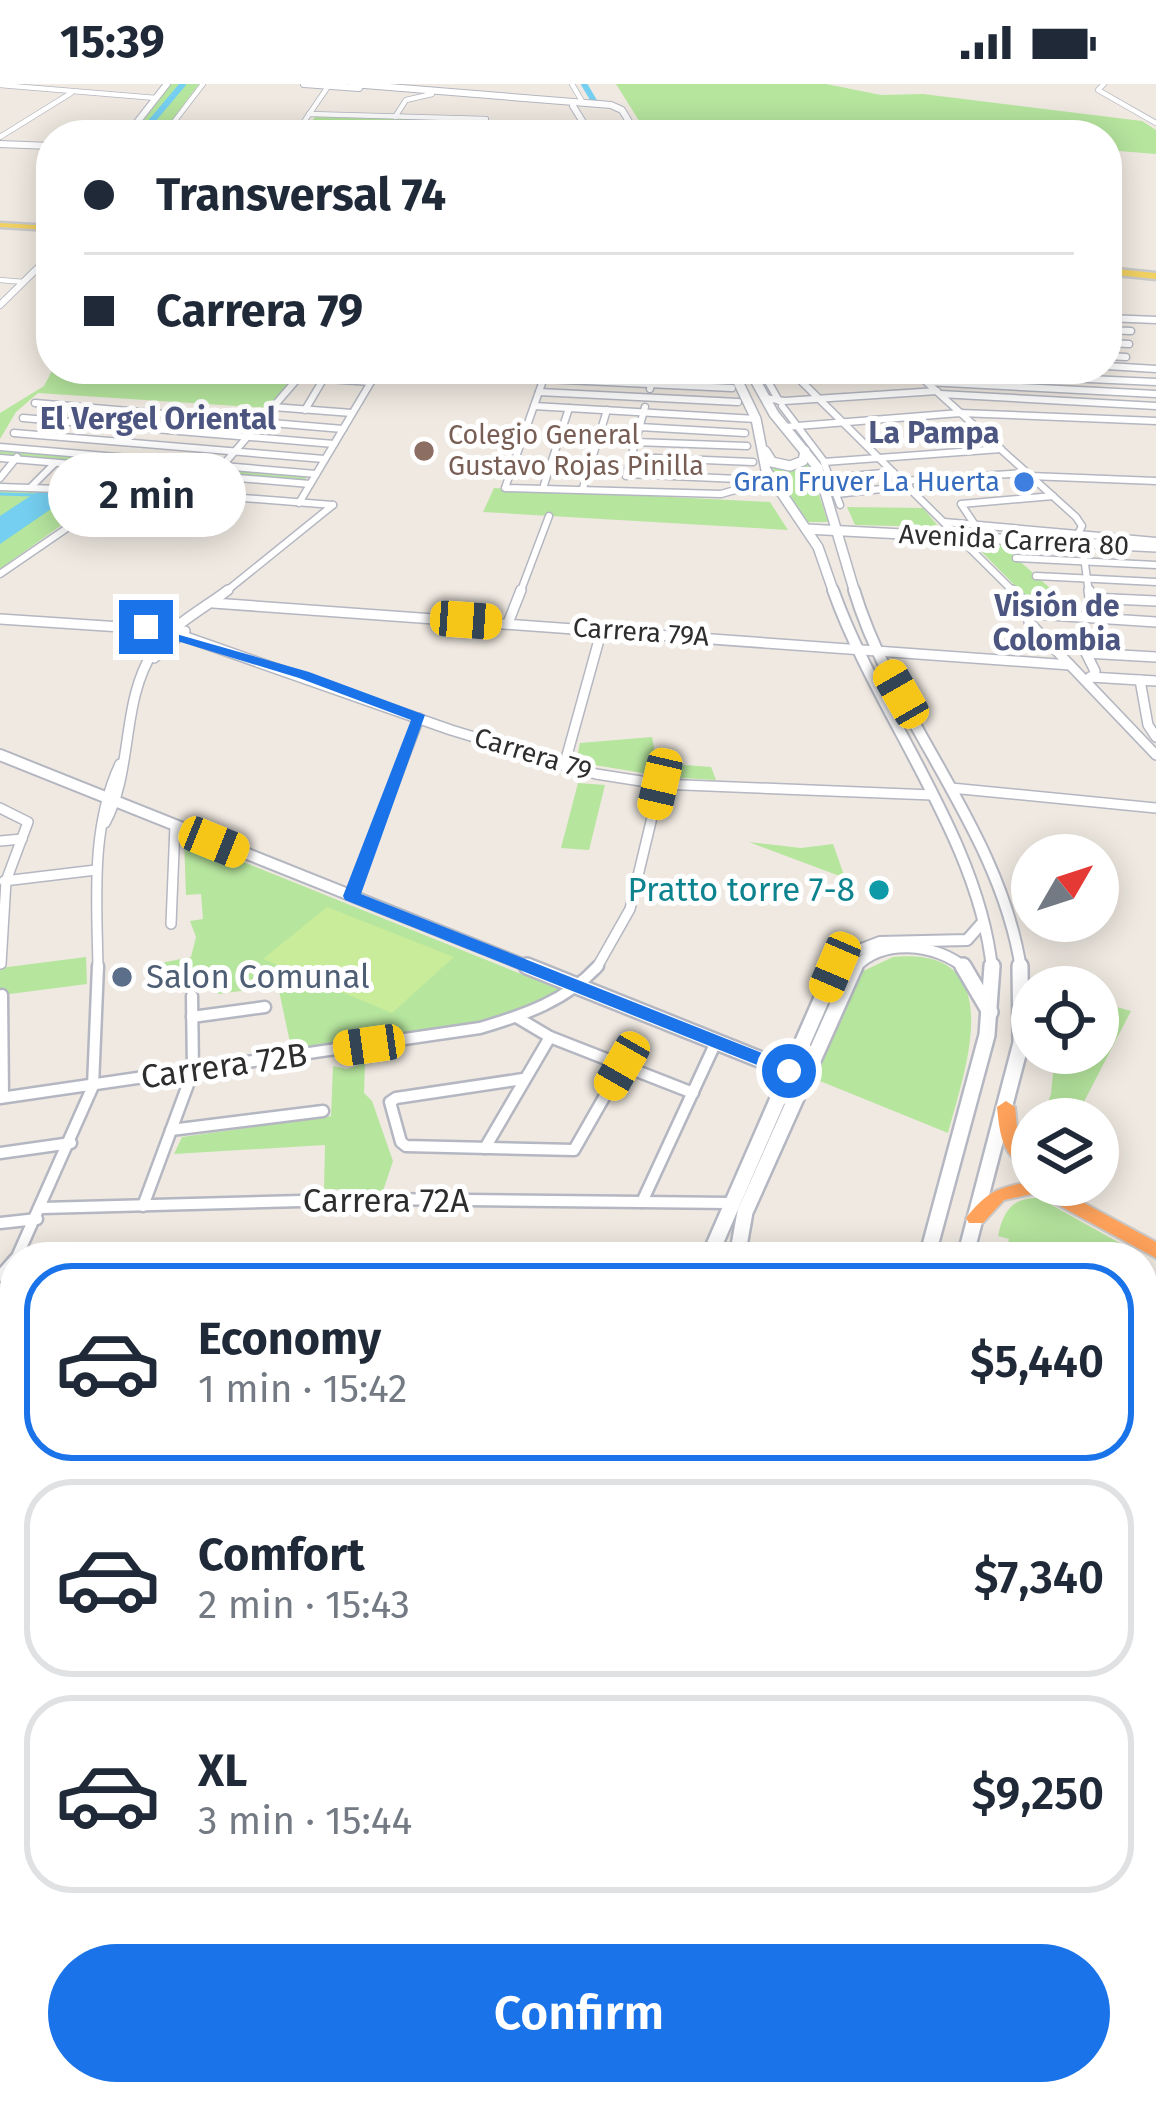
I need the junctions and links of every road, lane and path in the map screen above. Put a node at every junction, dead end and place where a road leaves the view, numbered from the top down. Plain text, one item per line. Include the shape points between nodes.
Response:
1 (167, 84) edge
2 (203, 84) edge
3 (304, 84) edge
4 (352, 84) edge
5 (572, 84) edge
6 (1104, 84) edge
7 (0, 86) edge
8 (327, 88) dead end
9 (395, 88) edge
10 (74, 92) junction
11 (432, 94) junction
12 (156, 98) junction
13 (406, 100) junction
14 (494, 103) dead end
15 (583, 103) junction
16 (573, 106) junction
17 (309, 115) junction
18 (395, 117) junction
19 (487, 119) joint
20 (139, 120) edge
21 (174, 120) edge
22 (305, 120) edge
23 (582, 120) edge
24 (626, 120) edge
25 (1156, 123) edge
26 (0, 140) edge
27 (36, 143) edge
28 (0, 223) edge
29 (36, 223) edge
30 (36, 223) edge
31 (36, 270) edge
32 (1122, 274) edge
33 (0, 280) edge
34 (1122, 280) edge
35 (1156, 280) edge
36 (24, 282) junction
37 (0, 305) edge
38 (1122, 318) edge
39 (1156, 320) edge
40 (1122, 331) edge
41 (1131, 331) dead end
42 (1122, 344) edge
43 (1129, 344) dead end
44 (1122, 357) edge
45 (1126, 357) dead end
46 (1122, 367) edge
47 (1156, 369) edge
48 (1122, 381) edge
49 (1156, 382) edge
50 (292, 384) edge
51 (320, 384) edge
52 (370, 384) edge
53 (542, 384) edge
54 (651, 384) joint
55 (730, 384) edge
56 (733, 384) edge
57 (757, 384) edge
58 (769, 384) edge
59 (804, 384) edge
60 (929, 384) edge
61 (963, 384) edge
62 (1018, 384) edge
63 (1093, 384) edge
64 (1018, 387) junction
65 (731, 388) junction
66 (1095, 391) junction
67 (539, 392) junction
68 (938, 393) junction
69 (1156, 394) edge
70 (647, 397) junction
71 (765, 398) junction
72 (1018, 398) junction
73 (819, 399) junction
74 (738, 402) junction
75 (35, 403) dead end
76 (780, 403) junction
77 (1097, 403) junction
78 (534, 406) junction
79 (1156, 406) edge
80 (273, 407) junction
81 (569, 408) junction
82 (305, 410) junction
83 (607, 410) junction
84 (146, 412) junction
85 (644, 412) junction
86 (352, 413) junction
87 (960, 413) junction
88 (1020, 415) junction
89 (748, 417) junction
90 (23, 418) dead end
91 (1101, 418) junction
92 (841, 421) junction
93 (1156, 421) edge
94 (260, 422) junction
95 (789, 426) junction
96 (131, 427) junction
97 (639, 427) junction
98 (343, 429) junction
99 (14, 433) dead end
100 (746, 433) junction
101 (248, 436) junction
102 (117, 441) junction
103 (635, 442) junction
104 (334, 444) junction
105 (747, 446) junction
106 (0, 447) edge
107 (763, 447) junction
108 (23, 449) junction
109 (1001, 449) junction
110 (805, 451) junction
111 (235, 452) junction
112 (103, 456) junction
113 (631, 457) junction
114 (878, 457) junction
115 (0, 458) edge
116 (15, 460) junction
117 (325, 460) junction
118 (753, 462) junction
119 (56, 463) junction
120 (824, 463) junction
121 (93, 466) junction
122 (222, 466) junction
123 (125, 469) junction
124 (893, 472) junction
125 (627, 474) junction
126 (1028, 474) junction
127 (316, 475) junction
128 (214, 476) junction
129 (831, 478) junction
130 (762, 480) junction
131 (0, 482) edge
132 (1156, 482) edge
133 (905, 483) junction
134 (310, 484) junction
135 (544, 485) dead end
136 (30, 488) junction
137 (583, 488) dead end
138 (70, 489) junction
139 (107, 490) junction
140 (121, 491) junction
141 (622, 491) junction
142 (198, 494) junction
143 (837, 494) junction
144 (1053, 496) junction
145 (298, 503) junction
146 (840, 506) dead end
147 (549, 516) dead end
148 (944, 522) junction
149 (975, 524) junction
150 (806, 529) junction
151 (837, 531) junction
152 (873, 532) junction
153 (959, 536) junction
154 (1081, 537) junction
155 (1156, 544) edge
156 (841, 547) junction
157 (1016, 558) dead end
158 (1085, 561) junction
159 (1156, 565) edge
160 (0, 574) edge
161 (1036, 576) dead end
162 (1088, 579) junction
163 (1156, 583) edge
164 (1156, 601) edge
165 (212, 603) junction
166 (1034, 614) junction
167 (0, 619) edge
168 (508, 622) junction
169 (1156, 622) edge
170 (602, 629) junction
171 (174, 636) junction
172 (854, 648) junction
173 (876, 651) junction
174 (1156, 657) edge
175 (1070, 665) junction
176 (1081, 676) junction
177 (1093, 677) junction
178 (1140, 680) junction
179 (1156, 681) edge
180 (1144, 702) junction
181 (1156, 703) edge
182 (419, 718) junction
183 (1152, 725) edge
184 (1129, 728) junction
185 (1156, 737) edge
186 (1156, 754) edge
187 (0, 755) edge
188 (564, 766) junction
189 (660, 784) junction
190 (954, 794) junction
191 (932, 795) junction
192 (110, 801) junction
193 (0, 808) edge
194 (1156, 808) edge
195 (175, 826) junction
196 (22, 838) junction
197 (0, 841) edge
198 (96, 870) junction
199 (3, 881) edge
200 (351, 896) junction
201 (983, 922) junction
202 (171, 924) dead end
203 (2, 925) edge
204 (2, 964) edge
205 (579, 987) junction
206 (2, 995) edge
207 (192, 996) dead end
208 (265, 1006) dead end
209 (991, 1014) junction
210 (192, 1017) junction
211 (518, 1018) junction
212 (550, 1037) junction
213 (716, 1042) junction
214 (1, 1044) edge
215 (622, 1066) junction
216 (193, 1071) junction
217 (789, 1071) junction
218 (523, 1079) junction
219 (93, 1086) junction
220 (693, 1093) junction
221 (2, 1098) edge
222 (1006, 1107) junction
223 (323, 1111) dead end
224 (171, 1130) junction
225 (1011, 1141) edge
226 (71, 1144) junction
227 (485, 1148) junction
228 (0, 1153) edge
229 (642, 1202) junction
230 (730, 1203) junction
231 (143, 1206) junction
232 (1104, 1206) edge
233 (39, 1214) junction
234 (976, 1218) junction
235 (0, 1223) edge
236 (1156, 1235) edge
237 (27, 1240) edge
238 (716, 1242) edge
239 (737, 1242) edge
240 (931, 1242) edge
241 (969, 1242) edge
242 (1140, 1242) edge

1 - 12 main road
2 - 21 street
3 - 9 main road
4 - 9 main road
5 - 15 street
6 - 25 street via 1098,90
7 - 10 street
8 - 17 street
9 - 11 main road
9 - 13 street
9 - 15 main road
10 - 12 street
10 - 26 street
11 - 13 street
11 - 16 main road
12 - 20 main road
13 - 18 street
14 - 19 street
15 - 16 main road
15 - 24 main road via 616,106
16 - 23 main road
17 - 18 street
17 - 22 street
18 - 19 street
26 - 27 main road
28 - 29 main road
28 - 30 main road
31 - 36 main road
32 - 35 main road
33 - 36 street
34 - 35 main road
36 - 37 main road
38 - 39 street
40 - 41 street
42 - 43 street
44 - 45 street
46 - 47 street
48 - 49 street
50 - 80 street
51 - 82 street
52 - 86 street
53 - 67 street
54 - 65 street
54 - 70 street
55 - 65 street
56 - 89 main road
57 - 71 main road
58 - 76 street
59 - 73 street
60 - 68 street
61 - 64 street
62 - 64 street
63 - 66 street
64 - 66 street
64 - 72 street
65 - 74 street
66 - 69 street
66 - 77 street
67 - 70 street
67 - 78 street
68 - 72 street
68 - 73 street
68 - 87 street
70 - 74 street
70 - 85 street
71 - 76 street
71 - 95 main road
72 - 77 street
72 - 88 street
73 - 76 street
73 - 92 street
74 - 89 street
75 - 84 street
76 - 95 street
77 - 79 street
77 - 91 street
78 - 81 street
78 - 141 street via 505,488
80 - 82 street
80 - 94 street
81 - 83 street
81 - 135 street
82 - 86 street
83 - 85 street
83 - 137 street
84 - 94 street
84 - 96 street
85 - 89 street
85 - 97 street
86 - 98 street
87 - 88 street
87 - 92 street
87 - 109 street
88 - 91 street
89 - 100 street
89 - 107 main road
90 - 96 street
91 - 93 street
92 - 95 street
92 - 114 street
94 - 98 street
94 - 101 street
95 - 110 main road
95 - 120 street
96 - 101 street
96 - 102 street
97 - 100 street
97 - 103 street
98 - 104 street
99 - 102 street
100 - 105 street
101 - 104 street
101 - 111 street
102 - 111 street
102 - 112 street
103 - 105 street
103 - 113 street
104 - 117 street
105 - 118 street
106 - 108 street
107 - 110 main road via 772,462 787,466 801,463
107 - 150 main road via 771,480
108 - 112 street
108 - 116 street
109 - 114 street
109 - 126 street
110 - 151 main road
111 - 117 street
111 - 122 street
112 - 121 street
112 - 122 street
113 - 118 street
113 - 125 street
114 - 120 street
114 - 124 street
115 - 116 street
116 - 119 street
116 - 131 street
117 - 127 street
118 - 130 street
119 - 121 street
119 - 136 street
120 - 129 street
121 - 123 street
121 - 138 street
122 - 127 street
122 - 128 street
123 - 128 street
123 - 139 street
124 - 129 street
124 - 133 street
125 - 130 street
125 - 141 street
126 - 132 street
126 - 133 street
126 - 144 street
127 - 134 street
128 - 134 street
128 - 142 street
129 - 143 street
130 - 141 street via 730,493
131 - 136 street
133 - 143 street
133 - 148 street
134 - 145 street
136 - 138 street
138 - 139 street
139 - 140 street
140 - 142 street
140 - 160 street
142 - 145 street
143 - 146 street
144 - 149 street via 961,504
144 - 154 street via 1082,524
145 - 165 street via 332,505
147 - 168 street
148 - 149 street
148 - 153 street
149 - 154 street
150 - 151 main road, Avenida Carrera 80
150 - 172 main road
151 - 152 main road, Avenida Carrera 80
151 - 156 main road
152 - 153 main road, Avenida Carrera 80
152 - 156 main road, Avenida Carrera 80
153 - 154 main road, Avenida Carrera 80
153 - 166 street
154 - 155 main road, Avenida Carrera 80
154 - 158 street
156 - 173 main road
157 - 158 street
158 - 159 street
158 - 162 street
161 - 162 street
162 - 163 street
162 - 164 street via 1090,598
165 - 168 street, Carrera 79A
165 - 171 street
166 - 169 street
166 - 175 street via 1029,622
167 - 171 street, Carrera 79
168 - 170 street, Carrera 79A
170 - 172 street, Carrera 79A
170 - 188 street
171 - 182 street, Carrera 79
171 - 192 street via 149,662 134,700
172 - 173 street, Carrera 79A
172 - 191 main road
173 - 175 street, Carrera 79A
173 - 190 main road
174 - 177 street via 1086,653
175 - 176 street
176 - 177 street
176 - 184 street
177 - 178 street
178 - 179 street
178 - 180 street
180 - 181 street
180 - 183 street
182 - 188 street, Carrera 79
182 - 200 street
183 - 184 street
183 - 185 street
184 - 186 street
187 - 192 main road
188 - 189 street, Carrera 79
189 - 191 street, Carrera 79
189 - 205 street via 625,928
190 - 194 street
190 - 222 main road via 1000,886 1021,961 1022,1043
191 - 201 main road
192 - 195 main road
192 - 198 street
193 - 196 street via 28,820
195 - 200 main road
195 - 202 street
196 - 197 street
196 - 199 street
198 - 199 street
198 - 219 street
199 - 203 street
200 - 205 main road
201 - 209 main road
201 - 217 main road via 976,936 958,942 892,939 843,958
203 - 204 street
205 - 211 street, Carrera 72B
205 - 213 main road
206 - 214 street
207 - 210 street
208 - 210 street
209 - 239 main road via 972,976 939,954 898,948 856,964
209 - 240 main road
210 - 216 street
211 - 212 street
211 - 216 street, Carrera 72B
212 - 215 street
212 - 218 street
213 - 217 main road
213 - 220 street
214 - 221 street
215 - 220 street
215 - 227 street via 574,1150
216 - 219 street, Carrera 72B
216 - 224 street
217 - 230 main road
218 - 227 street
218 - 227 street via 391,1102 406,1146
219 - 221 street, Carrera 72B
219 - 226 street
220 - 229 street
222 - 225 highway
222 - 234 main road
223 - 224 street
224 - 231 street
226 - 228 street
226 - 233 street
229 - 230 street, Carrera 72A
229 - 231 street, Carrera 72A
230 - 238 main road
231 - 233 street, Carrera 72A
232 - 236 highway
233 - 235 street, Carrera 72A
233 - 237 street
234 - 241 main road
234 - 242 highway via 998,1196 1038,1186

